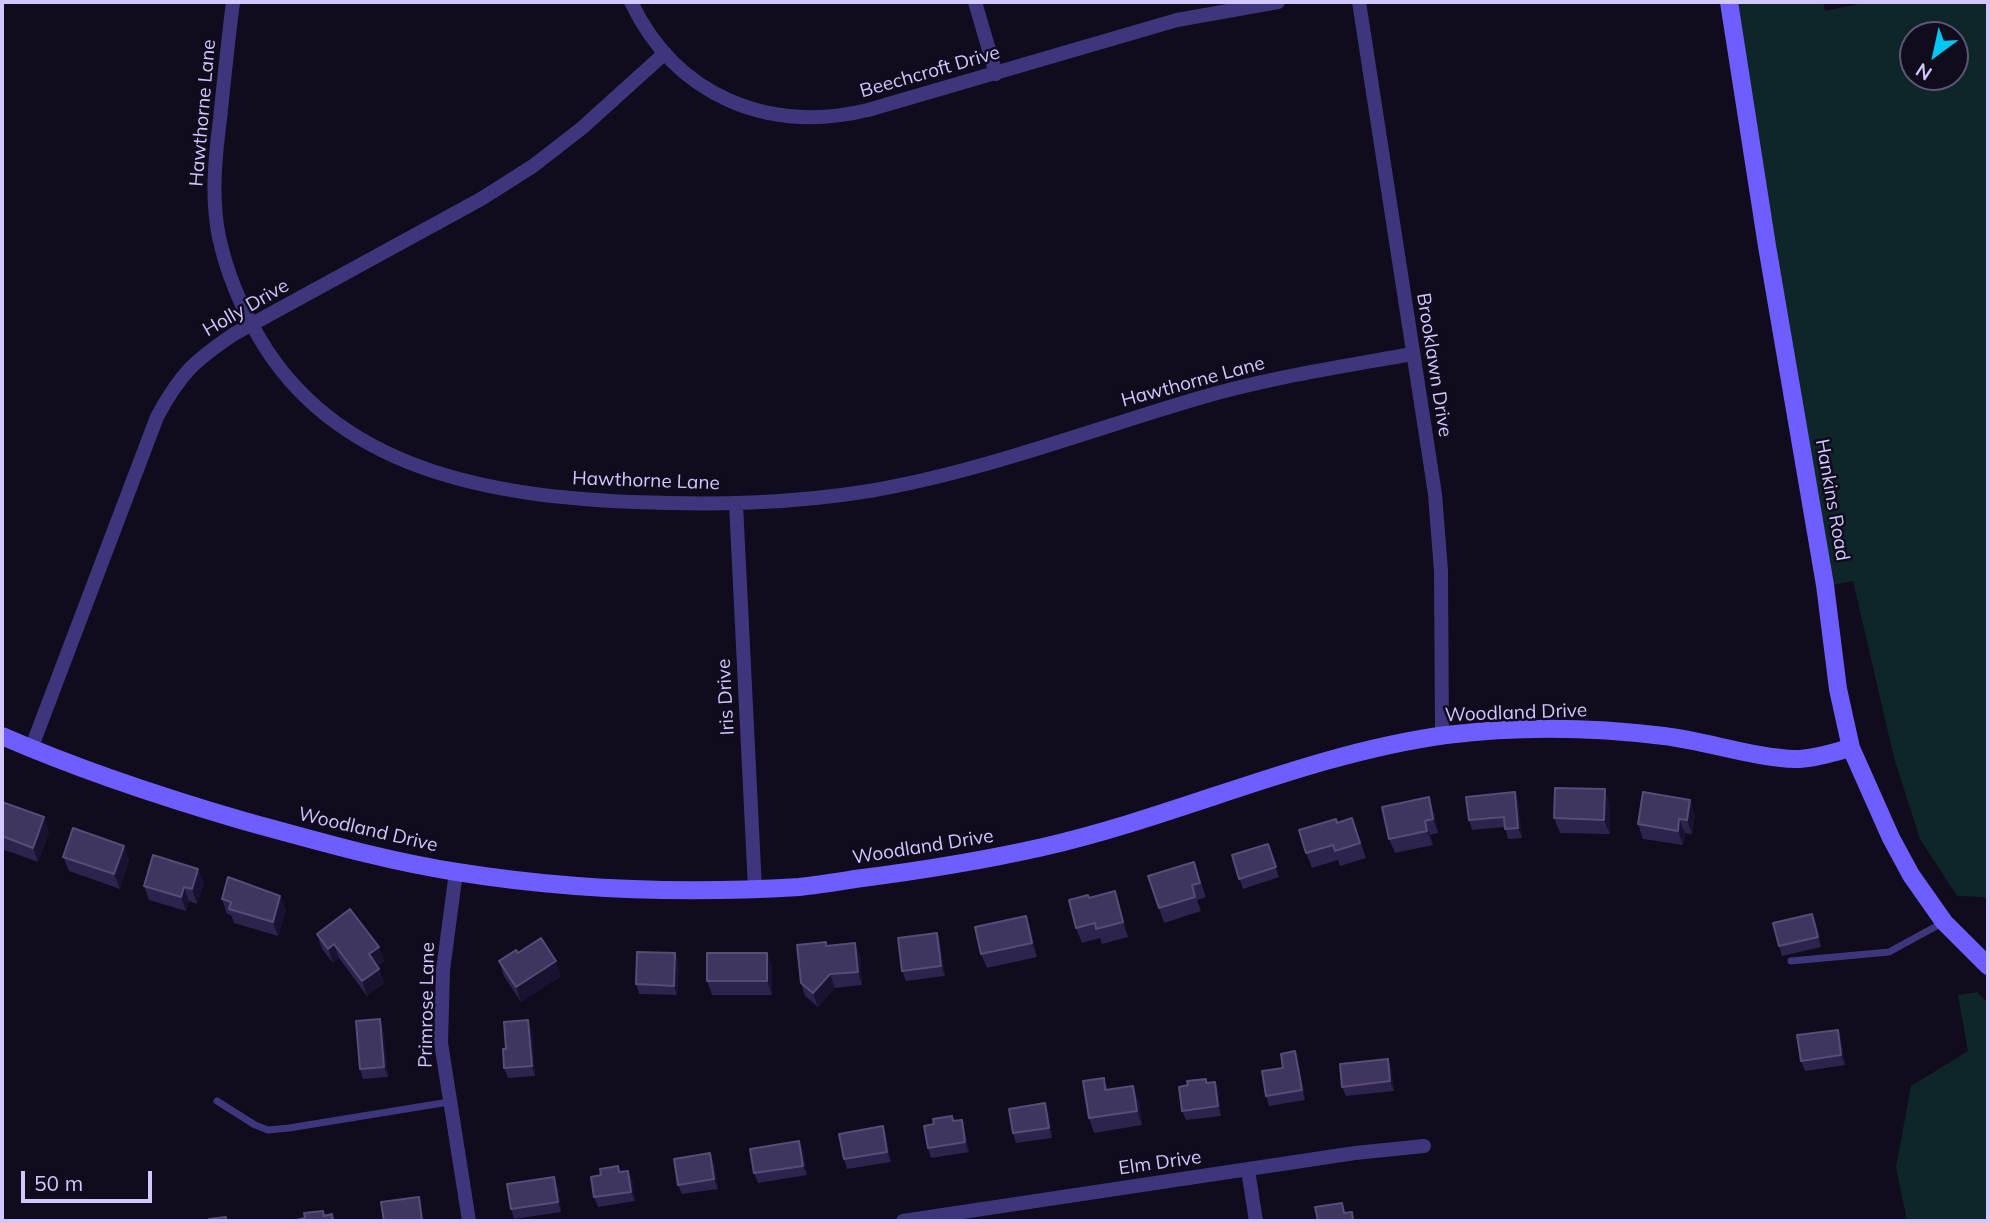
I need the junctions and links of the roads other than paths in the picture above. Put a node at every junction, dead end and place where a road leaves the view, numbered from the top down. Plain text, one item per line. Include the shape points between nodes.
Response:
1 (233, 2) edge
2 (631, 2) edge
3 (975, 2) edge
4 (1278, 2) edge
5 (1359, 2) edge
6 (1729, 2) edge
7 (665, 54) junction
8 (996, 74) junction
9 (251, 325) junction
10 (1412, 354) junction
11 (736, 504) junction
12 (2, 736) edge
13 (1443, 736) junction
14 (1851, 748) junction
15 (31, 749) junction
16 (456, 872) junction
17 (755, 889) junction
18 (1944, 922) junction
19 (1791, 961) dead end
20 (1988, 966) edge
21 (217, 1101) dead end
22 (449, 1102) junction
23 (1424, 1146) dead end
24 (1248, 1170) junction
25 (469, 1221) edge
26 (903, 1221) edge
27 (1256, 1221) edge

1 - 9 street, Hawthorne Lane via 215,209 225,263
2 - 7 street, Beechcroft Drive
3 - 8 street
4 - 8 street, Beechcroft Drive via 1177,20
5 - 10 street, Brooklawn Drive
6 - 14 street, Hankins Road
7 - 8 street, Beechcroft Drive via 695,82 734,103 791,118 845,116
7 - 9 street, Holly Drive via 582,128 481,200
9 - 11 street, Hawthorne Lane via 285,378 331,421 373,448 414,466 466,481 559,497
9 - 15 street, Holly Drive via 200,358 179,379 157,417
10 - 11 street, Hawthorne Lane via 1197,398 932,478 808,500
10 - 13 street, Brooklawn Drive via 1441,571
11 - 17 street, Iris Drive
12 - 15 street, Woodland Drive
13 - 14 street, Woodland Drive via 1520,730 1619,731 1800,759
13 - 17 street, Woodland Drive via 1334,759 1048,846 918,871 805,887
14 - 18 street, Hankins Road via 1891,838
15 - 16 street, Woodland Drive via 199,808 369,854
16 - 17 street, Woodland Drive via 623,888
16 - 22 street, Primrose Lane via 443,970 442,1043
18 - 19 lane via 1889,951
18 - 20 street, Hankins Road
21 - 22 lane via 268,1130
22 - 25 street, Primrose Lane
23 - 24 street, Elm Drive
24 - 26 street, Elm Drive
24 - 27 street

